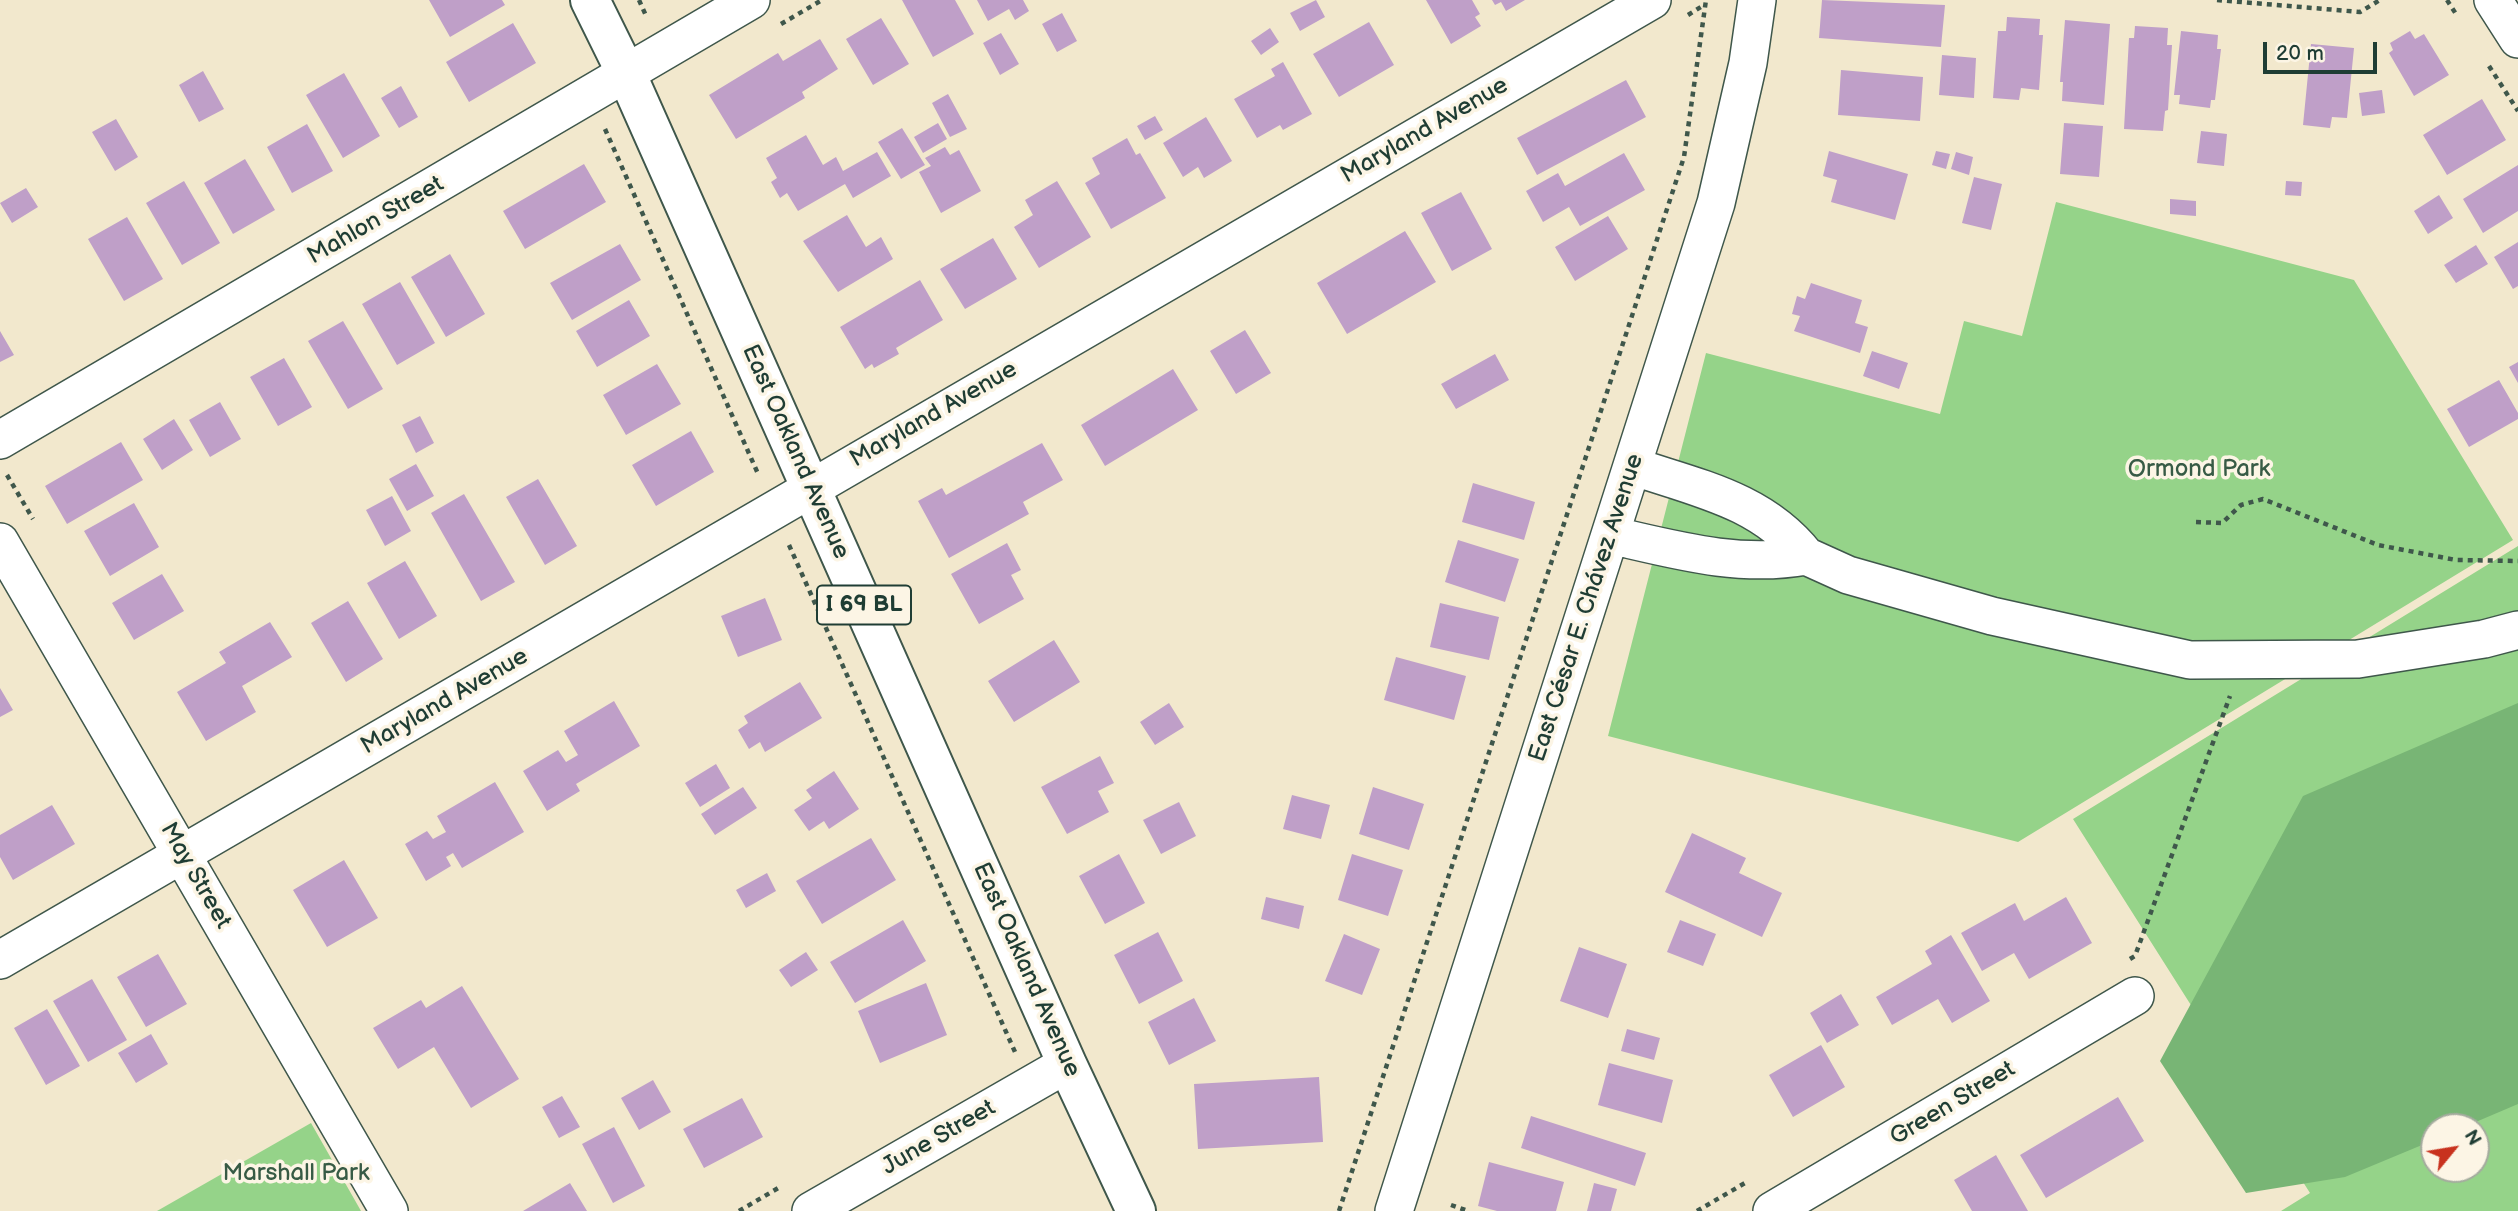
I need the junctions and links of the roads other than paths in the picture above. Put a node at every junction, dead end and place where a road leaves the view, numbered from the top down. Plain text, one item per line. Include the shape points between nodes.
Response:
1 (590, 0) edge
2 (751, 0) edge
3 (1652, 0) edge
4 (1757, 0) edge
5 (2493, 0) edge
6 (2518, 39) edge
7 (627, 75) junction
8 (0, 440) edge
9 (1632, 466) junction
10 (811, 487) junction
11 (1611, 535) junction
12 (0, 542) edge
13 (1806, 556) junction
14 (2518, 630) edge
15 (182, 854) junction
16 (0, 960) edge
17 (2135, 996) dead end
18 (1067, 1064) junction
19 (389, 1211) edge
20 (811, 1211) edge
21 (1136, 1211) edge
22 (1394, 1211) edge
23 (1772, 1211) edge

1 - 7 main road, East Oakland Avenue / I 69 BL
2 - 7 street, Mahlon Street
3 - 10 street, Maryland Avenue
4 - 9 street, East César E. Chávez Avenue via 1748,63 1716,203
5 - 6 street
7 - 8 street, Mahlon Street
7 - 10 main road, East Oakland Avenue / I 69 BL
9 - 11 street, East César E. Chávez Avenue
9 - 13 street via 1753,508 1787,532
10 - 15 street, Maryland Avenue
10 - 18 main road, East Oakland Avenue / I 69 BL
11 - 13 street via 1742,561
11 - 22 street, East César E. Chávez Avenue
12 - 15 street, May Street
13 - 14 street via 1848,575 1992,616 2190,660 2357,659
15 - 16 street, Maryland Avenue
15 - 19 street, May Street
17 - 23 street, Green Street
18 - 20 street, June Street
18 - 21 main road, East Oakland Avenue / I 69 BL

